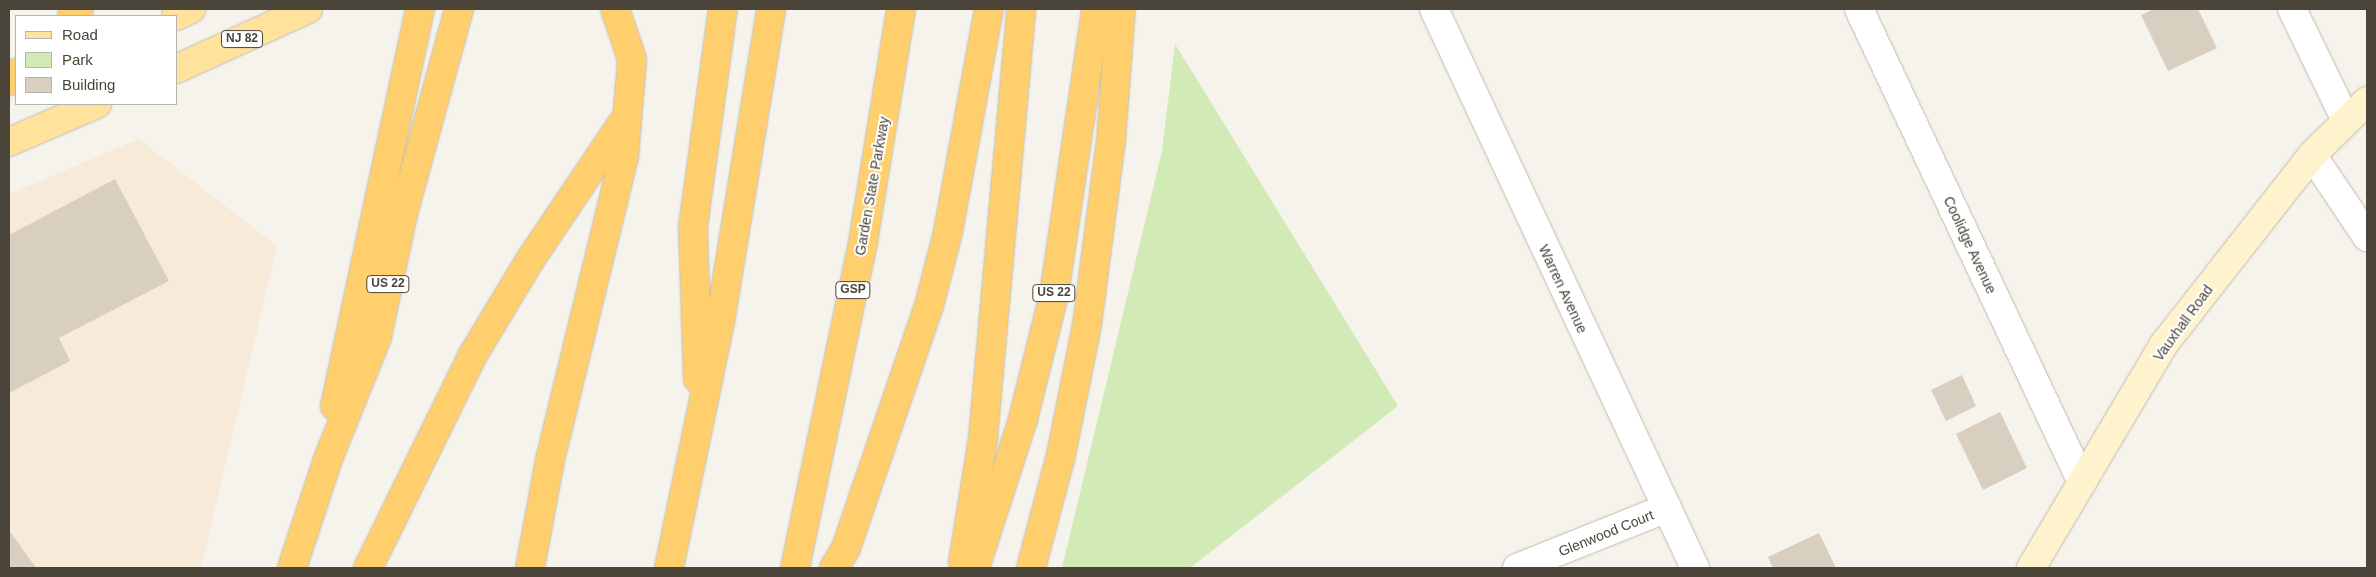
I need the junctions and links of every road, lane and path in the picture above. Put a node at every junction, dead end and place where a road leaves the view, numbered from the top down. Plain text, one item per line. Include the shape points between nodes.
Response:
1 (191, 9) edge
2 (308, 9) edge
3 (420, 9) edge
4 (459, 9) edge
5 (616, 9) edge
6 (724, 9) edge
7 (771, 9) edge
8 (901, 9) edge
9 (988, 9) edge
10 (1022, 9) edge
11 (1096, 9) edge
12 (1121, 9) edge
13 (1434, 9) edge
14 (1859, 9) edge
15 (2292, 9) edge
16 (178, 15) edge
17 (178, 68) edge
18 (632, 97) junction
19 (2367, 102) edge
20 (95, 105) edge
21 (2346, 120) junction
22 (9, 142) edge
23 (2312, 155) junction
24 (2367, 238) edge
25 (699, 426) junction
26 (2082, 482) junction
27 (1667, 508) junction
28 (310, 512) junction
29 (292, 568) edge
30 (368, 568) edge
31 (530, 568) edge
32 (669, 568) edge
33 (795, 568) edge
34 (834, 568) edge
35 (961, 568) edge
36 (975, 568) edge
37 (1030, 568) edge
38 (1517, 568) edge
39 (1695, 568) edge
40 (2031, 568) edge

1 - 16 main road
2 - 17 main road, NJ 82
3 - 28 highway
4 - 28 highway, US 22 via 403,214 377,337
5 - 18 highway via 630,44
6 - 25 highway via 693,227
7 - 25 highway
8 - 33 highway, Garden State Parkway / GSP via 863,242
9 - 34 highway via 948,232 929,306 849,539
10 - 35 highway via 982,447
11 - 36 highway, US 22 via 1054,295 1024,419
12 - 37 highway via 1111,141 1087,325 1061,455
13 - 27 street, Warren Avenue
14 - 26 street, Coolidge Avenue
15 - 21 street
18 - 30 highway via 609,150 535,252 474,353
18 - 31 highway via 618,187 554,442
19 - 21 street, Vauxhall Road
20 - 22 main road
21 - 23 street, Vauxhall Road
23 - 24 street
23 - 26 street, Vauxhall Road via 2164,344
25 - 32 highway
26 - 40 street, Vauxhall Road
27 - 38 street, Glenwood Court
27 - 39 street, Warren Avenue
28 - 29 highway, US 22

